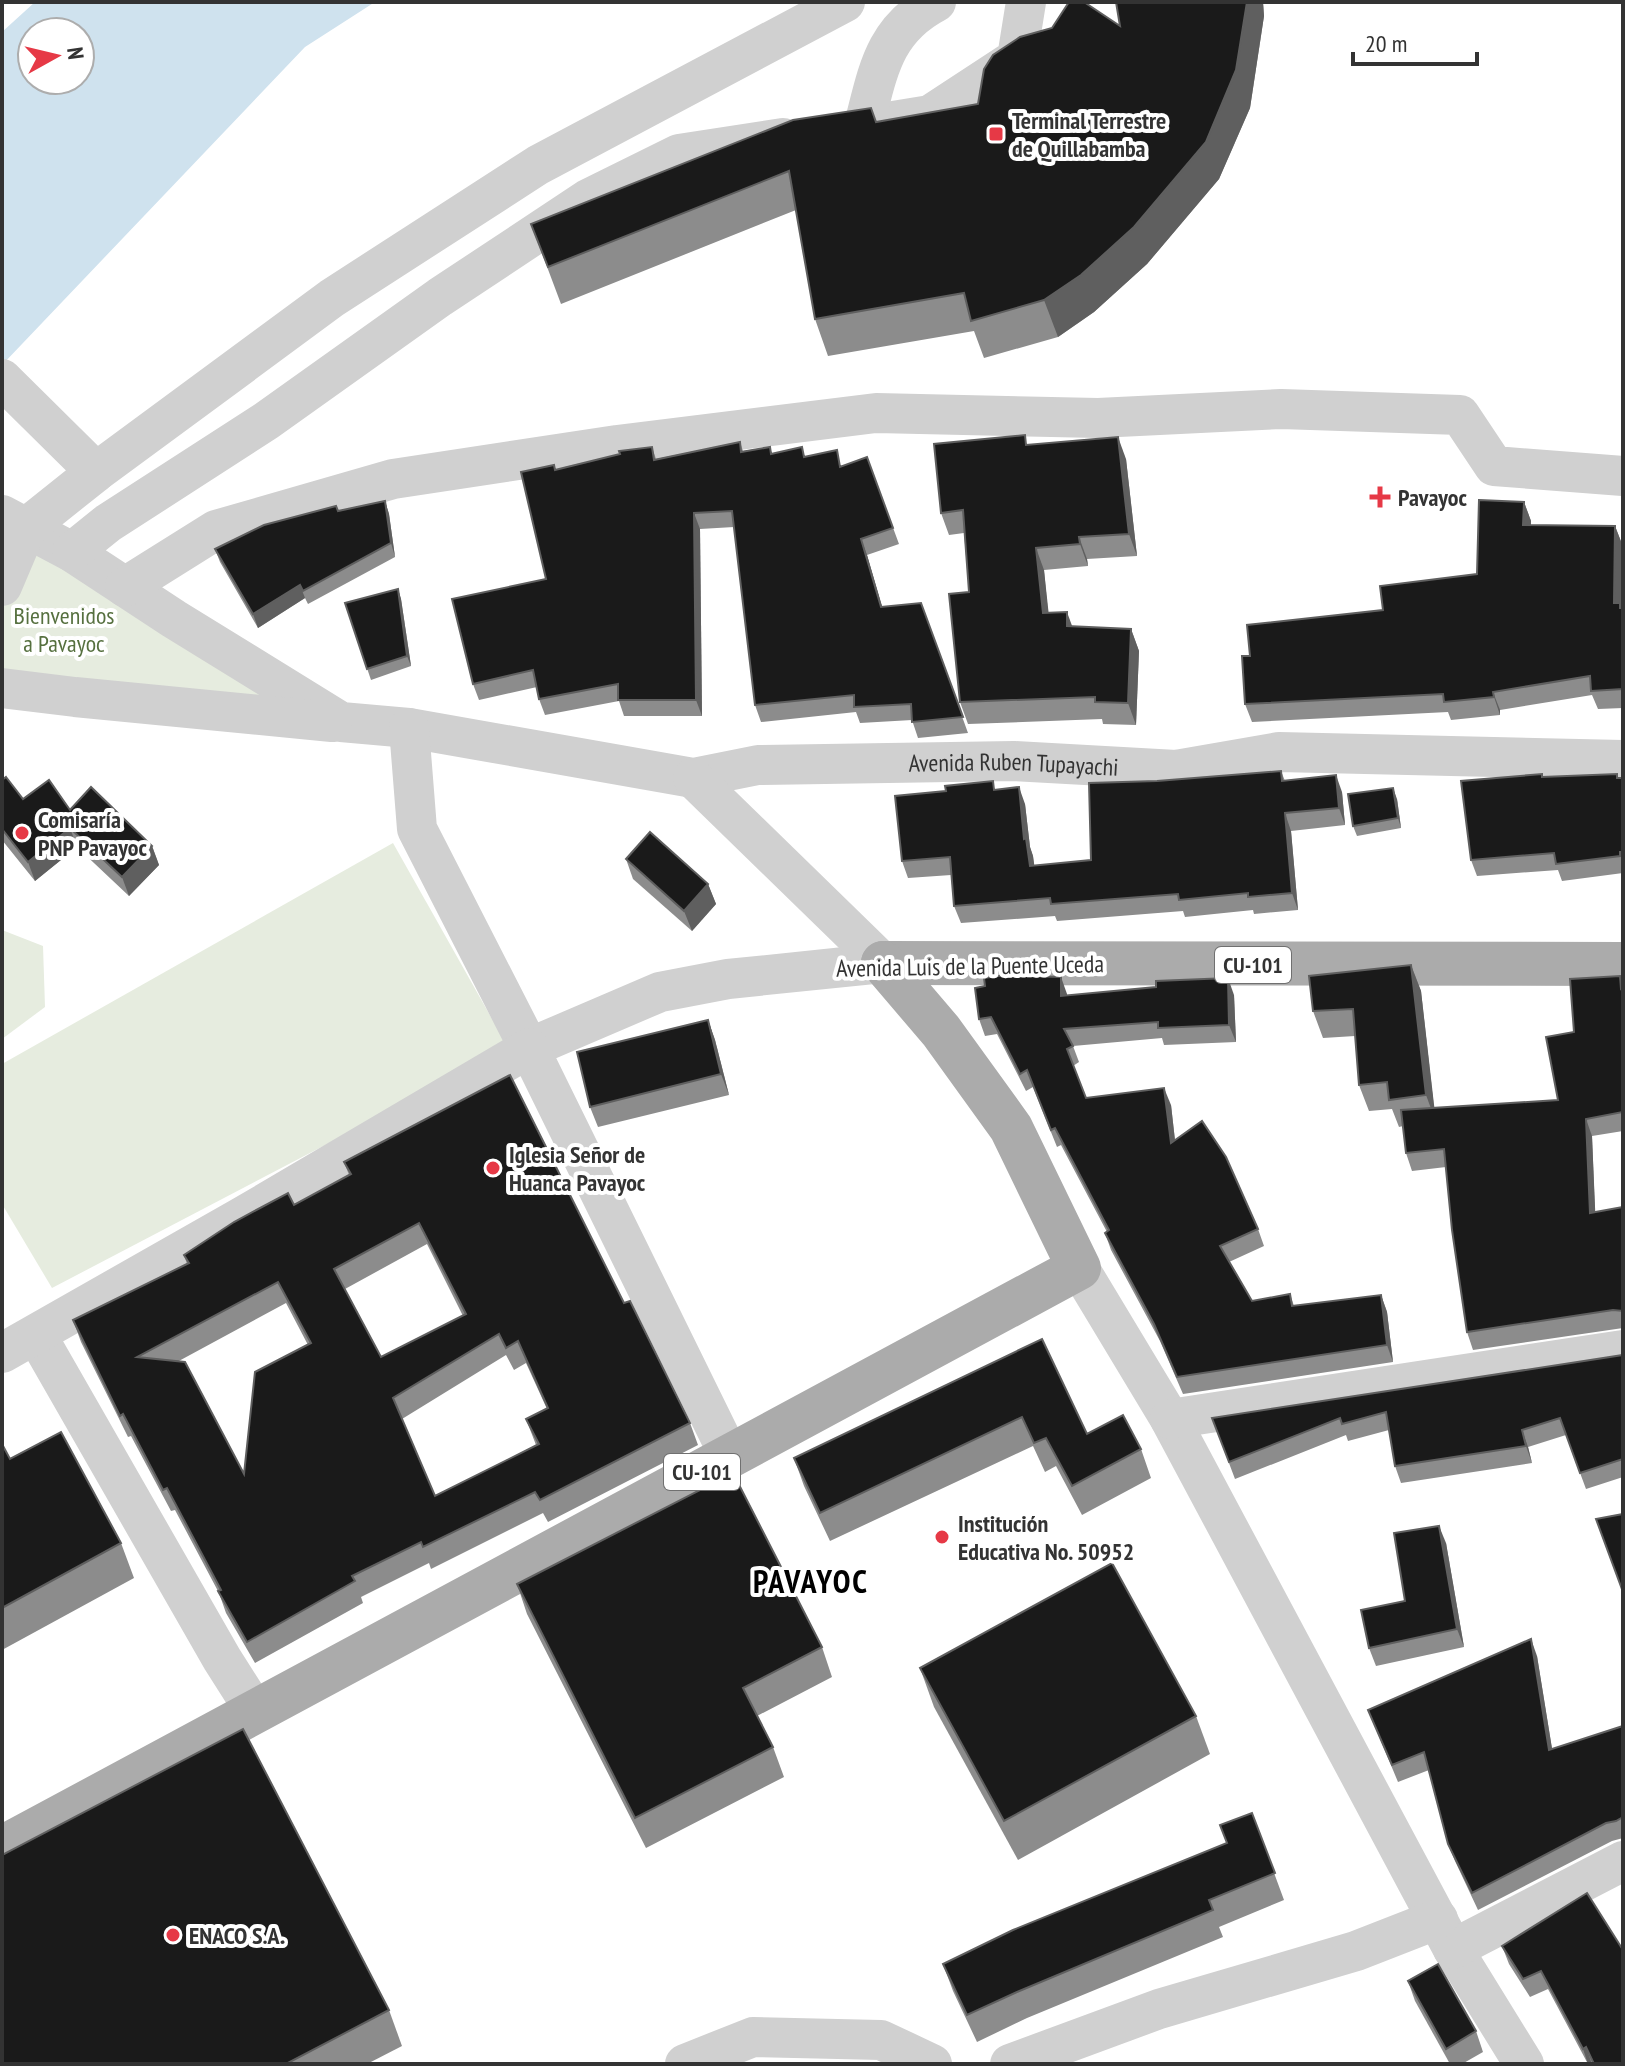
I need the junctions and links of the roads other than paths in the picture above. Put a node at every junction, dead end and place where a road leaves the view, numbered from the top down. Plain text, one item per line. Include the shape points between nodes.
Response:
1 (845, 2) edge
2 (936, 2) edge
3 (1026, 2) edge
4 (839, 129) junction
5 (2, 379) edge
6 (96, 472) junction
7 (1623, 476) edge
8 (15, 521) edge
9 (72, 552) junction
10 (2, 586) edge
11 (125, 587) junction
12 (2, 688) edge
13 (341, 722) junction
14 (409, 728) junction
15 (1623, 760) edge
16 (693, 778) junction
17 (883, 963) junction
18 (1623, 964) edge
19 (529, 1048) junction
20 (1079, 1268) junction
21 (19, 1344) edge
22 (1623, 1350) edge
23 (1170, 1419) junction
24 (730, 1457) junction
25 (255, 1711) junction
26 (2, 1848) edge
27 (1623, 1861) edge
28 (1445, 1934) junction
29 (685, 2064) edge
30 (932, 2064) edge
31 (1010, 2064) edge
32 (1524, 2064) edge

1 - 6 street via 538,165 332,298
2 - 4 street via 916,13 883,53
3 - 4 street via 1017,58 930,115
4 - 9 street via 679,154 588,199
5 - 6 street
6 - 8 street
7 - 11 street via 1494,466 1460,415 1281,409 1098,418 876,413 393,479 216,530
8 - 9 street
8 - 10 street
9 - 11 street
11 - 13 street
12 - 13 street, Avenida Ruben Tupayachi
13 - 14 street, Avenida Ruben Tupayachi
14 - 16 street, Avenida Ruben Tupayachi
14 - 19 street via 417,829
15 - 16 street, Avenida Ruben Tupayachi via 1279,752 1176,770 1014,761 758,765
16 - 17 street
17 - 18 main road, Avenida Luis de la Puente Uceda / CU-101
17 - 19 street, Avenida Luis de la Puente Uceda via 728,979 660,992
17 - 20 main road via 941,1031 1011,1128
19 - 21 street, Avenida Luis de la Puente Uceda
19 - 24 street
20 - 23 street
20 - 24 main road, CU-101
21 - 25 street
22 - 23 street
23 - 28 street
24 - 25 main road, CU-101
25 - 26 main road, CU-101
27 - 28 street
28 - 31 street via 1356,1951 1159,2009
28 - 32 street
29 - 30 street via 753,2037 881,2040

